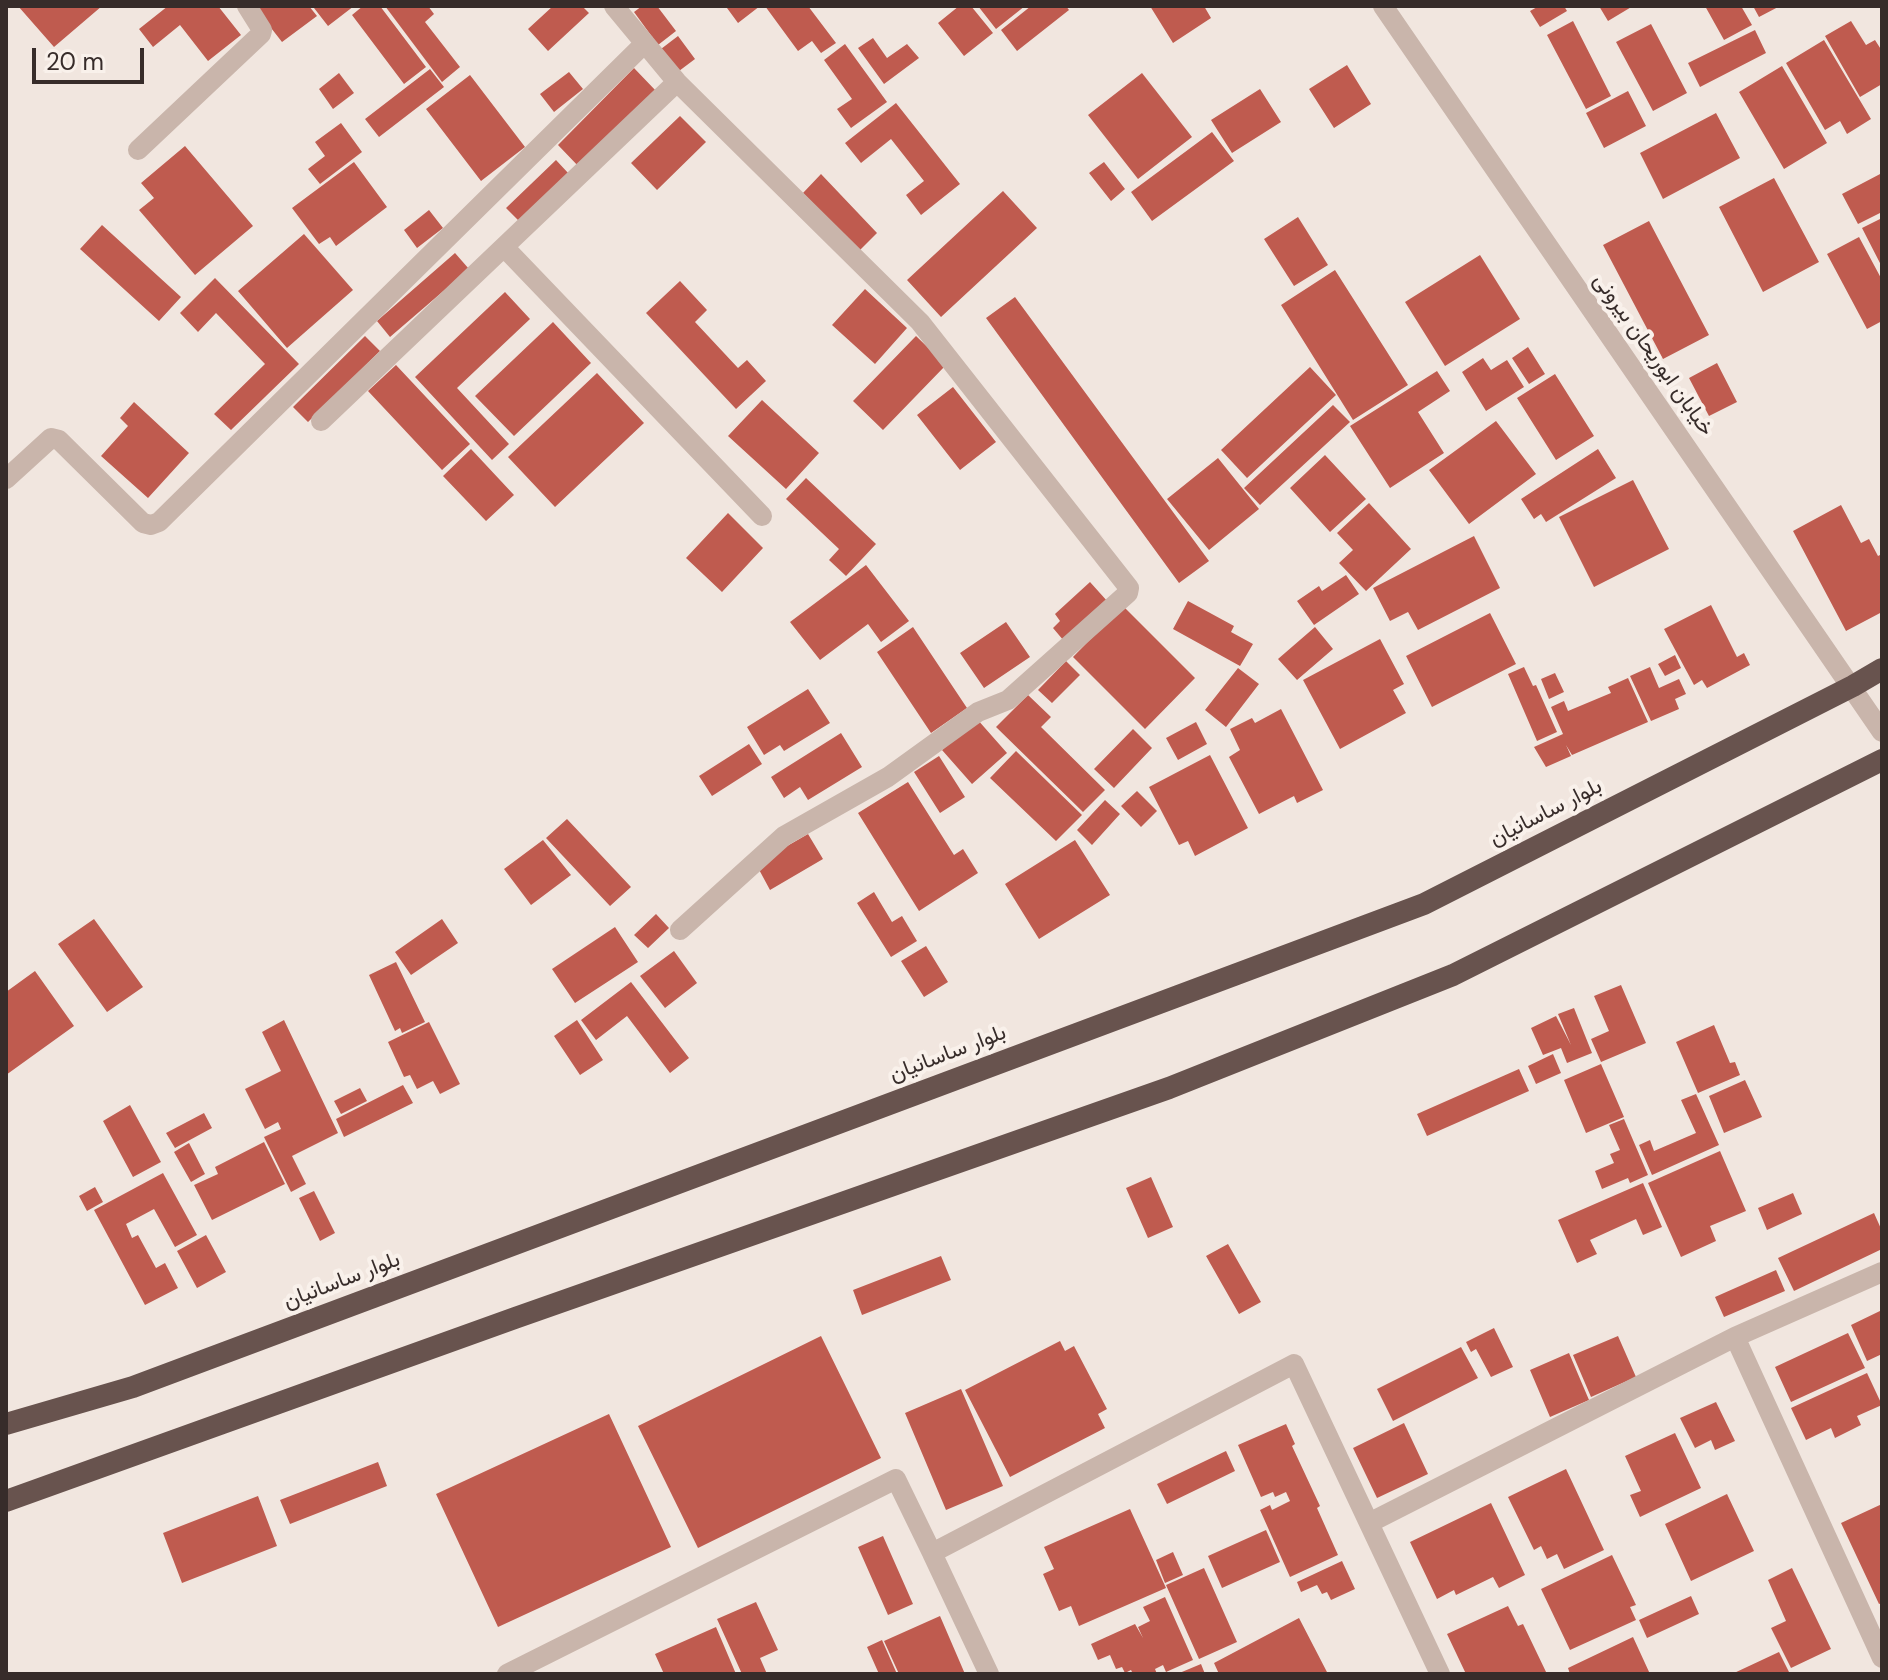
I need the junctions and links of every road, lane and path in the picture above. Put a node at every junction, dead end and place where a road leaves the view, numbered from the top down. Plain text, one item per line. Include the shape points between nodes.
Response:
1 (247, 6) edge
2 (614, 6) edge
3 (1383, 6) edge
4 (645, 43) junction
5 (677, 82) junction
6 (138, 150) dead end
7 (504, 247) junction
8 (321, 421) dead end
9 (6, 479) edge
10 (762, 516) dead end
11 (1882, 669) edge
12 (1853, 686) junction
13 (1882, 732) edge
14 (1882, 760) edge
15 (680, 930) dead end
16 (1882, 1272) edge
17 (1735, 1337) junction
18 (6, 1424) edge
19 (6, 1501) edge
20 (1369, 1523) junction
21 (932, 1553) junction
22 (1882, 1658) edge
23 (507, 1674) edge
24 (989, 1674) edge
25 (1440, 1674) edge

1 - 6 street via 261,34
2 - 4 street
3 - 12 street, خیابان ابوریحان بیرونی
4 - 5 street
4 - 9 street via 159,522 143,523 59,440 51,438
5 - 7 street
5 - 15 street via 920,322 1129,588 1008,700 978,712 888,777 784,836
7 - 8 street
7 - 10 street
11 - 12 highway, بلوار ساسانیان
12 - 13 street, خیابان ابوریحان بیرونی
12 - 18 highway, بلوار ساسانیان via 1424,904 148,1381
14 - 19 highway via 1453,975 1169,1088
16 - 17 street
17 - 20 street
17 - 22 street
20 - 21 street via 1294,1364
20 - 25 street
21 - 23 street via 896,1479
21 - 24 street

